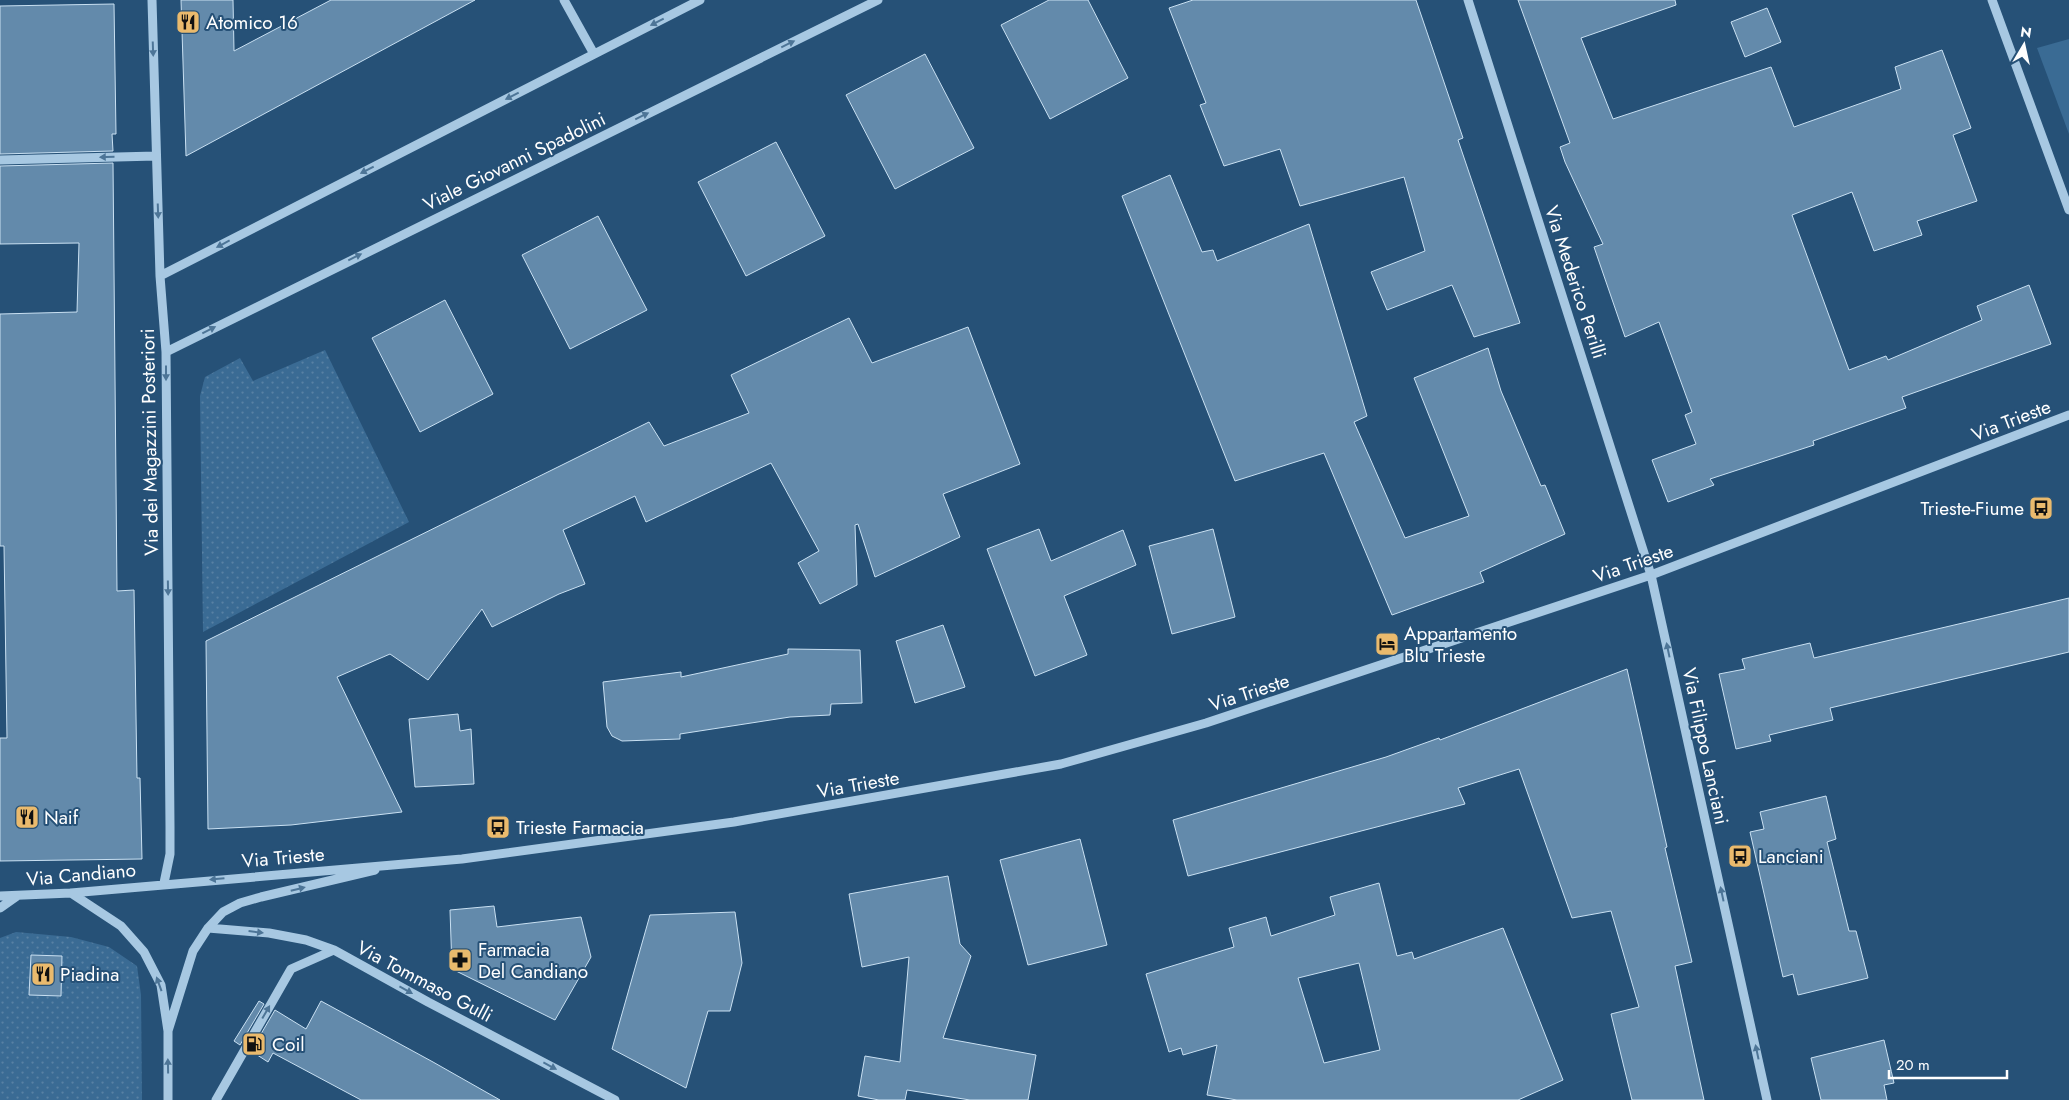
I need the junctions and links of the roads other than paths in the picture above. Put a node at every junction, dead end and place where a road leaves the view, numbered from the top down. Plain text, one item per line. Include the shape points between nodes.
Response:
1 (152, 0) edge
2 (564, 0) edge
3 (700, 0) edge
4 (878, 0) edge
5 (1468, 0) edge
6 (1992, 0) edge
7 (594, 54) junction
8 (156, 156) junction
9 (0, 160) edge
10 (2069, 210) edge
11 (160, 276) junction
12 (166, 352) junction
13 (2069, 415) edge
14 (1652, 575) junction
15 (405, 863) junction
16 (164, 884) junction
17 (71, 893) junction
18 (0, 896) edge
19 (17, 896) junction
20 (0, 908) edge
21 (208, 928) junction
22 (334, 950) junction
23 (168, 1031) junction
24 (168, 1100) edge
25 (216, 1100) edge
26 (615, 1100) edge
27 (1767, 1100) edge

1 -> 8 street, Via dei Magazzini Posteriori
2 - 7 street
3 -> 7 street
12 -> 4 street, Viale Giovanni Spadolini
5 - 14 street, Via Mederico Perilli
6 - 10 street
7 -> 11 street
8 -> 9 street
8 -> 11 street, Via dei Magazzini Posteriori
11 - 12 street, Via dei Magazzini Posteriori
12 -> 16 street, Via dei Magazzini Posteriori via 170,854
13 - 14 street, Via Trieste
14 - 15 street, Via Trieste via 1206,723 1061,764 734,822 462,859
27 -> 14 street, Via Filippo Lanciani
15 -> 16 street, Via Trieste
21 -> 15 street, Via Trieste via 223,912 240,903
16 - 17 street, Via Candiano
17 - 19 street, Via Candiano
23 -> 17 street via 161,985 144,952 122,926
18 - 19 street, Via Candiano
19 - 20 street
21 -> 22 street, Via Tommaso Gulli via 269,933 306,940
21 - 23 street, Via Trieste via 193,951
25 -> 22 street via 291,968
22 -> 26 street, Via Tommaso Gulli
24 -> 23 street

